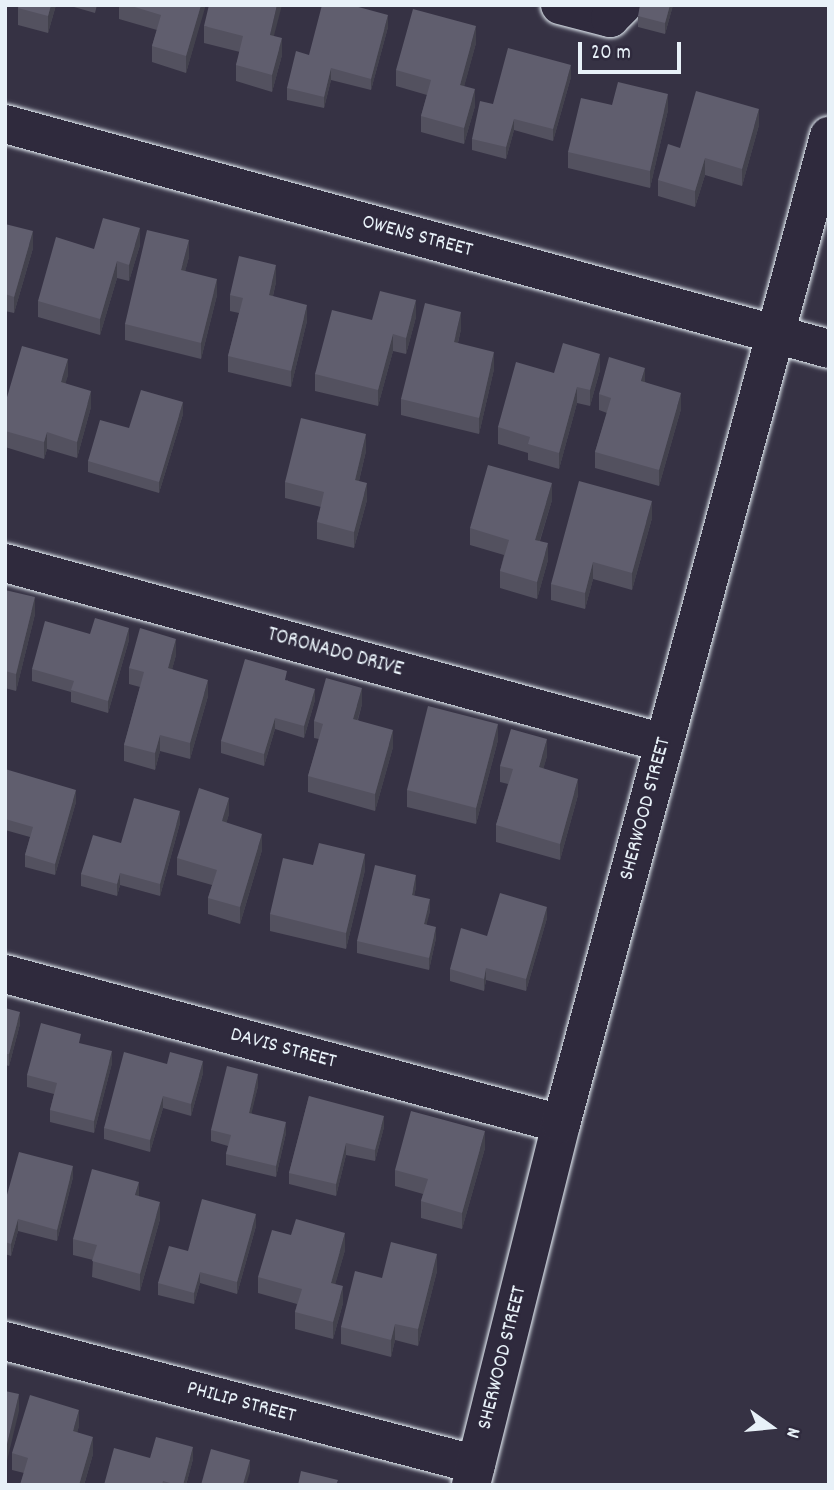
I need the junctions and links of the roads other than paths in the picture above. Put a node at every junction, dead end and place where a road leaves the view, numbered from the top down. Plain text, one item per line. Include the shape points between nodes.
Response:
1 (560, 5) edge
2 (623, 5) edge
3 (5, 124) edge
4 (829, 136) edge
5 (775, 334) junction
6 (829, 349) edge
7 (5, 563) edge
8 (664, 743) junction
9 (5, 974) edge
10 (561, 1124) junction
11 (5, 1341) edge
12 (474, 1475) edge

1 - 2 street via 610,18
3 - 5 street, OWENS STREET
4 - 5 street, SHERWOOD STREET
5 - 6 street, OWENS STREET
5 - 8 street, SHERWOOD STREET
7 - 8 street, TORONADO DRIVE
8 - 10 street, SHERWOOD STREET
9 - 10 street, DAVIS STREET
10 - 12 street, SHERWOOD STREET
11 - 12 street, PHILIP STREET

